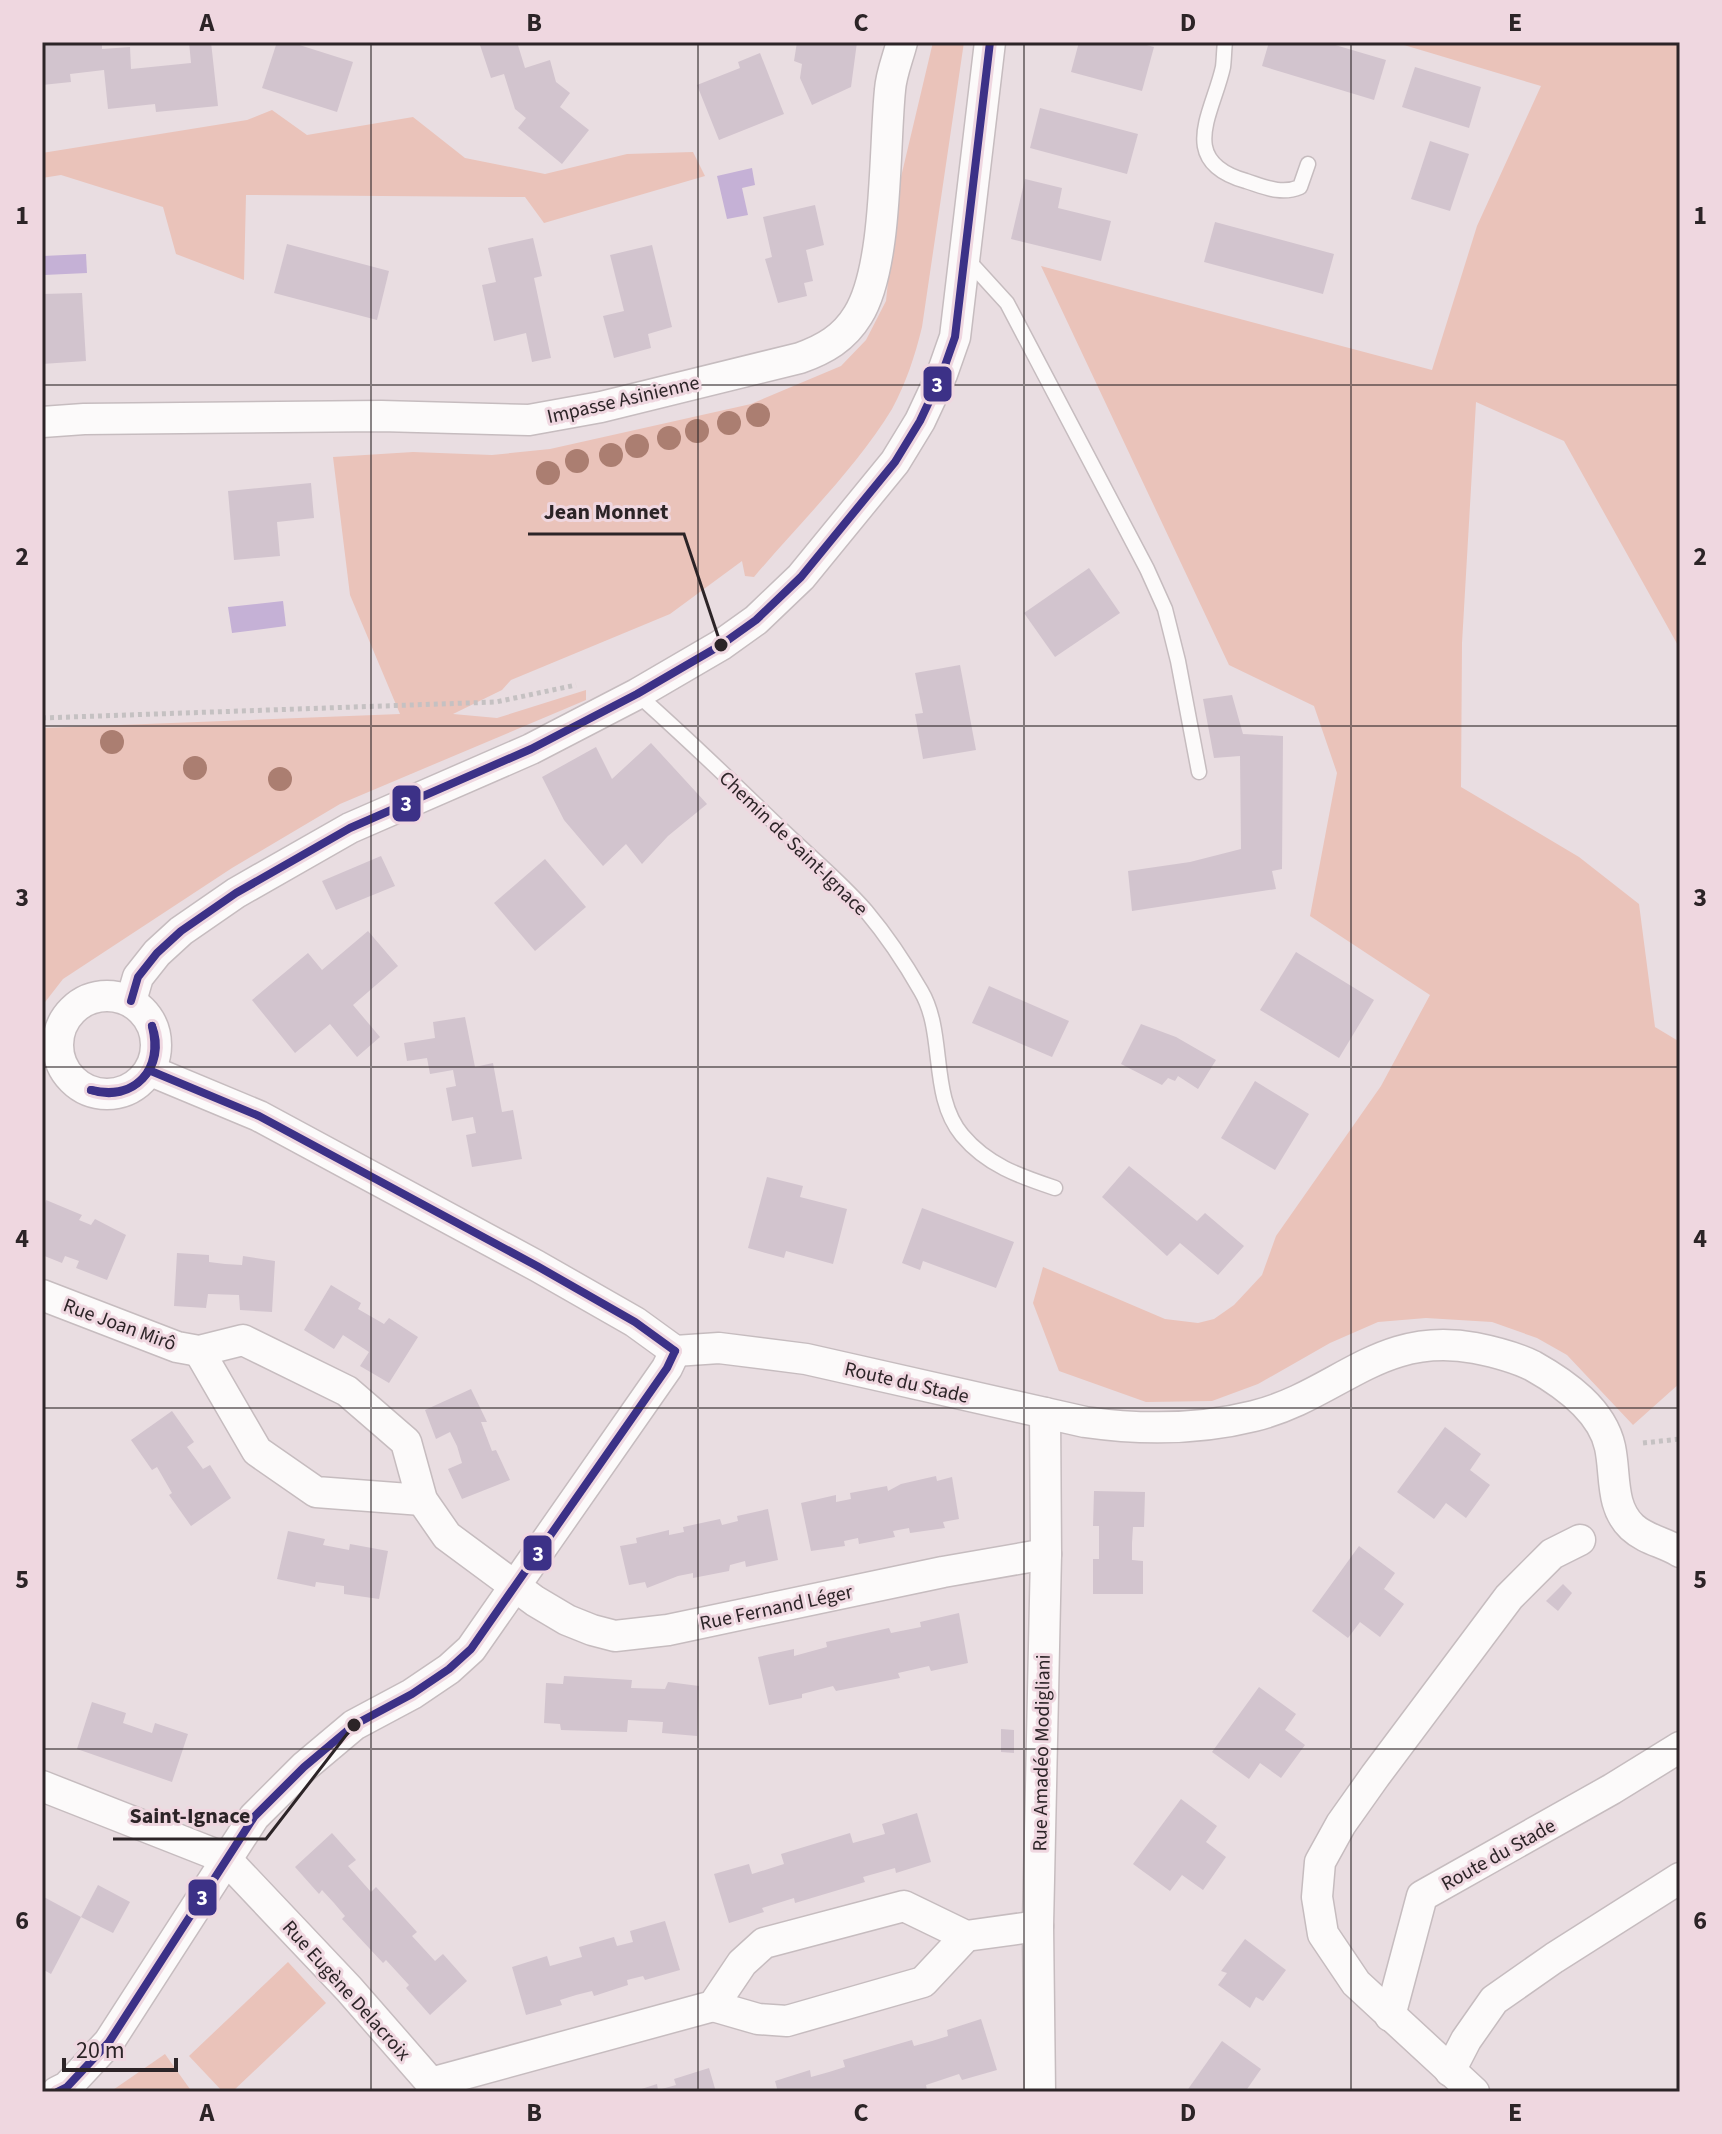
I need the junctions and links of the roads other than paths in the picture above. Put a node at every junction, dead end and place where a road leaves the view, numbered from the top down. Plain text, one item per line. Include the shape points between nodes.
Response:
1 (902, 42) edge
2 (990, 42) edge
3 (1225, 42) edge
4 (1308, 164) dead end
5 (964, 256) junction
6 (42, 422) edge
7 (637, 694) junction
8 (1199, 772) dead end
9 (131, 1001) junction
10 (50, 1060) edge
11 (151, 1071) junction
12 (1055, 1188) dead end
13 (42, 1295) edge
14 (199, 1351) junction
15 (675, 1351) junction
16 (1045, 1413) junction
17 (422, 1500) junction
18 (1580, 1540) dead end
19 (1680, 1552) edge
20 (1046, 1554) junction
21 (516, 1587) junction
22 (1680, 1747) edge
23 (42, 1786) edge
24 (225, 1858) junction
25 (1680, 1878) edge
26 (1038, 1926) junction
27 (966, 1936) junction
28 (713, 2006) junction
29 (1390, 2016) junction
30 (1450, 2071) junction
31 (430, 2088) edge
32 (57, 2092) edge
33 (1040, 2092) edge
34 (1474, 2092) edge

1 - 6 street, Impasse Asinienne via 890,85 877,256 869,290 844,334 824,349 601,407 529,420 381,416
2 - 5 street
3 - 4 lane via 1203,136 1205,150 1236,178 1286,193 1300,187
5 - 7 street via 955,337 920,421 895,462 801,577 756,620
5 - 8 lane via 1007,303 1147,569 1168,622
7 - 9 street via 531,749 350,828 236,893 157,953 138,977
7 - 12 lane, Chemin de Saint-Ignace via 865,910 906,963 929,1003 945,1100 962,1136 1013,1175
9 - 10 street via 103,995 76,1005 60,1029
9 - 11 street via 150,1019 158,1045
10 - 11 street via 73,1083 100,1095 129,1091
11 - 15 street via 259,1116 549,1273
13 - 14 street, Rue Joan Mirô via 139,1334
14 - 17 street, Rue Joan Mirô via 257,1451 316,1492
14 - 17 street, Rue Joan Mirô via 243,1340 347,1391 406,1442
15 - 16 street, Route du Stade via 719,1348 806,1359
15 - 21 street
16 - 19 street, Route du Stade via 1129,1428 1213,1424 1296,1402 1391,1352 1422,1344 1501,1353 1579,1397 1599,1420 1610,1446 1618,1511 1646,1538
16 - 20 street, Rue Amadéo Modigliani
17 - 21 street, Rue Joan Mirô via 447,1536
18 - 29 street via 1552,1554 1509,1597 1375,1776 1320,1862 1317,1897 1323,1934 1356,1983
20 - 21 street, Rue Fernand Léger via 668,1630 615,1636 567,1620
20 - 26 street, Rue Amadéo Modigliani
21 - 24 street via 471,1649 412,1694 354,1725 254,1817
22 - 29 street, Route du Stade via 1422,1896
23 - 24 street
24 - 31 street, Rue Eugène Delacroix via 349,1989
24 - 32 street via 109,2042
25 - 30 street via 1494,2000
26 - 27 street
26 - 33 street, Rue Amadéo Modigliani
27 - 28 street via 923,1982 787,2021
27 - 28 street via 904,1906 764,1943 742,1963
28 - 31 street, Rue Eugène Delacroix
29 - 30 street
30 - 34 street

